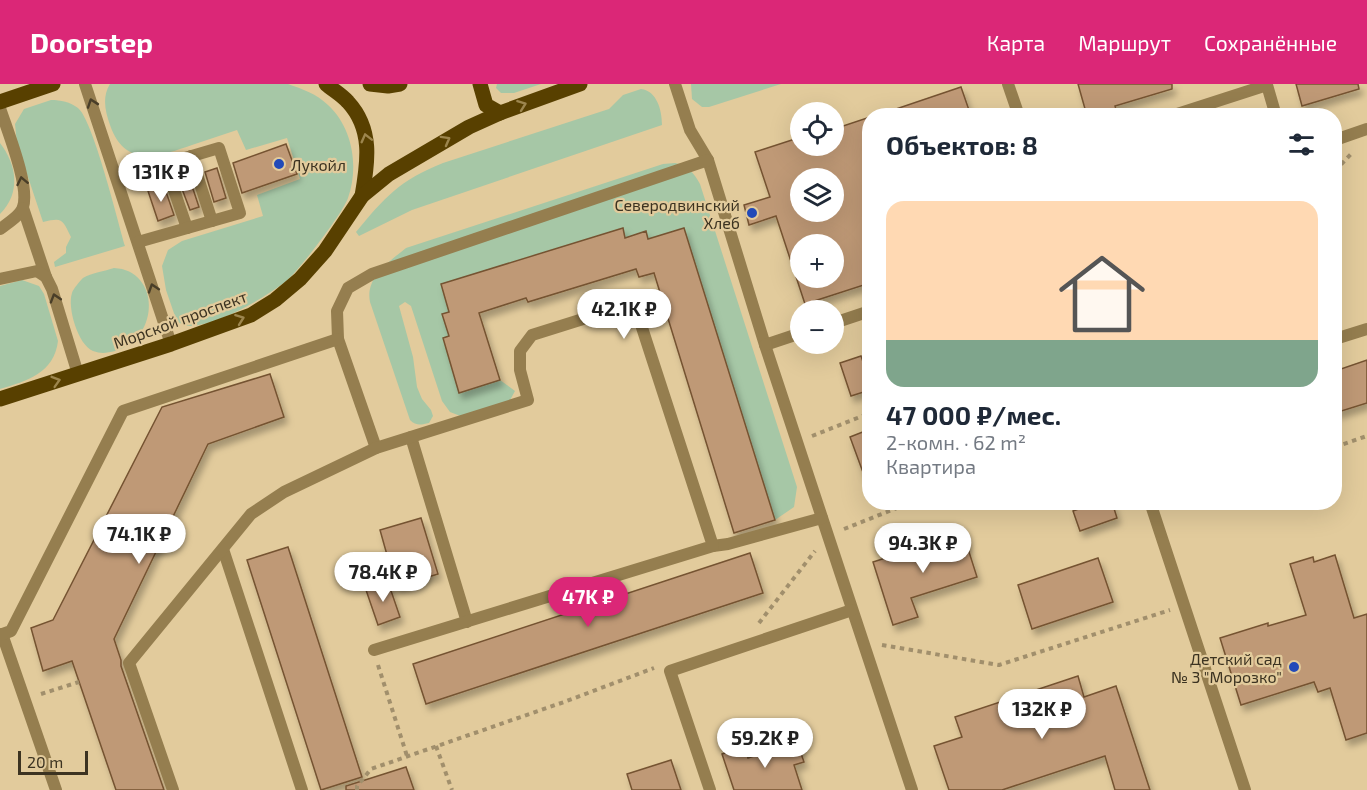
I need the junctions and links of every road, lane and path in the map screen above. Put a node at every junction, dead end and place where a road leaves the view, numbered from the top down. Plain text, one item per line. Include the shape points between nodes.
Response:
1 (53, 84) edge
2 (85, 84) edge
3 (326, 84) edge
4 (370, 84) edge
5 (400, 84) edge
6 (480, 84) edge
7 (580, 84) edge
8 (675, 84) edge
9 (1008, 84) edge
10 (0, 102) edge
11 (0, 108) edge
12 (1016, 108) edge
13 (1196, 108) edge
14 (1274, 108) edge
15 (500, 113) junction
16 (1367, 129) edge
17 (1342, 138) edge
18 (191, 156) junction
19 (708, 160) junction
20 (165, 164) junction
21 (117, 178) junction
22 (363, 196) junction
23 (23, 208) junction
24 (212, 221) junction
25 (187, 228) junction
26 (0, 229) edge
27 (138, 242) junction
28 (46, 278) junction
29 (0, 279) edge
30 (862, 314) edge
31 (844, 320) edge
32 (1367, 329) edge
33 (790, 337) edge
34 (1342, 337) edge
35 (338, 339) junction
36 (171, 344) junction
37 (765, 345) junction
38 (78, 374) junction
39 (0, 399) edge
40 (862, 416) edge
41 (1367, 436) edge
42 (411, 437) junction
43 (797, 442) junction
44 (1342, 445) edge
45 (376, 448) junction
46 (892, 510) edge
47 (1153, 510) edge
48 (822, 518) junction
49 (827, 536) junction
50 (713, 546) junction
51 (223, 549) junction
52 (1184, 606) junction
53 (852, 610) junction
54 (467, 622) junction
55 (756, 627) dead end
56 (1, 634) edge
57 (863, 643) junction
58 (374, 650) joint
59 (664, 664) dead end
60 (79, 682) dead end
61 (25, 699) junction
62 (436, 746) junction
63 (407, 756) junction
64 (56, 790) edge
65 (173, 790) edge
66 (302, 790) edge
67 (357, 790) edge
68 (452, 790) edge
69 (710, 790) edge
70 (912, 790) edge
71 (1245, 790) edge

1 - 10 main road
21 -> 2 lane
22 -> 3 main road, Морской проспект via 368,167 367,137 348,100
4 - 5 main road
6 - 15 main road via 486,105
15 -> 7 main road, Морской проспект
8 - 19 lane via 690,129
9 - 12 lane
23 -> 11 lane via 24,185
13 - 14 lane via 1267,85
22 -> 15 main road, Морской проспект via 388,174 440,142
16 - 17 lane
18 - 20 lane
18 - 24 lane
18 - 24 lane via 219,148 230,180 240,213
19 - 35 lane via 372,274 348,288 337,311
19 - 37 lane
20 - 21 lane
20 - 25 lane
21 - 27 lane
36 -> 22 main road, Морской проспект via 251,315 275,300 325,251
23 - 26 lane
23 - 28 lane
24 - 25 lane
25 - 27 lane
36 -> 27 lane
28 - 29 lane via 38,271
38 -> 28 lane
30 - 31 lane
32 - 34 lane
33 - 37 lane
35 - 45 lane
35 - 56 lane via 123,411 11,631
36 - 38 main road, Морской проспект
37 - 43 lane
39 -> 38 main road, Морской проспект
40 - 43 path
41 - 44 path
42 - 45 lane
42 - 50 lane via 528,400 520,370 520,351 532,335 634,303
42 - 54 lane
43 - 48 lane
45 - 51 lane via 284,492 251,514
46 - 49 path
47 - 52 lane
48 - 49 lane
48 - 50 lane
49 - 53 lane
49 - 55 path
50 - 54 lane
51 - 65 lane via 129,663
51 - 66 lane
52 - 57 path via 999,665
52 - 71 lane
53 - 57 lane
53 - 69 lane via 670,671
54 - 58 lane
56 - 61 lane
57 - 70 lane
58 - 63 path
59 - 62 path
60 - 61 path
61 - 64 lane
62 - 63 path
62 - 68 path
63 - 67 path via 370,769

